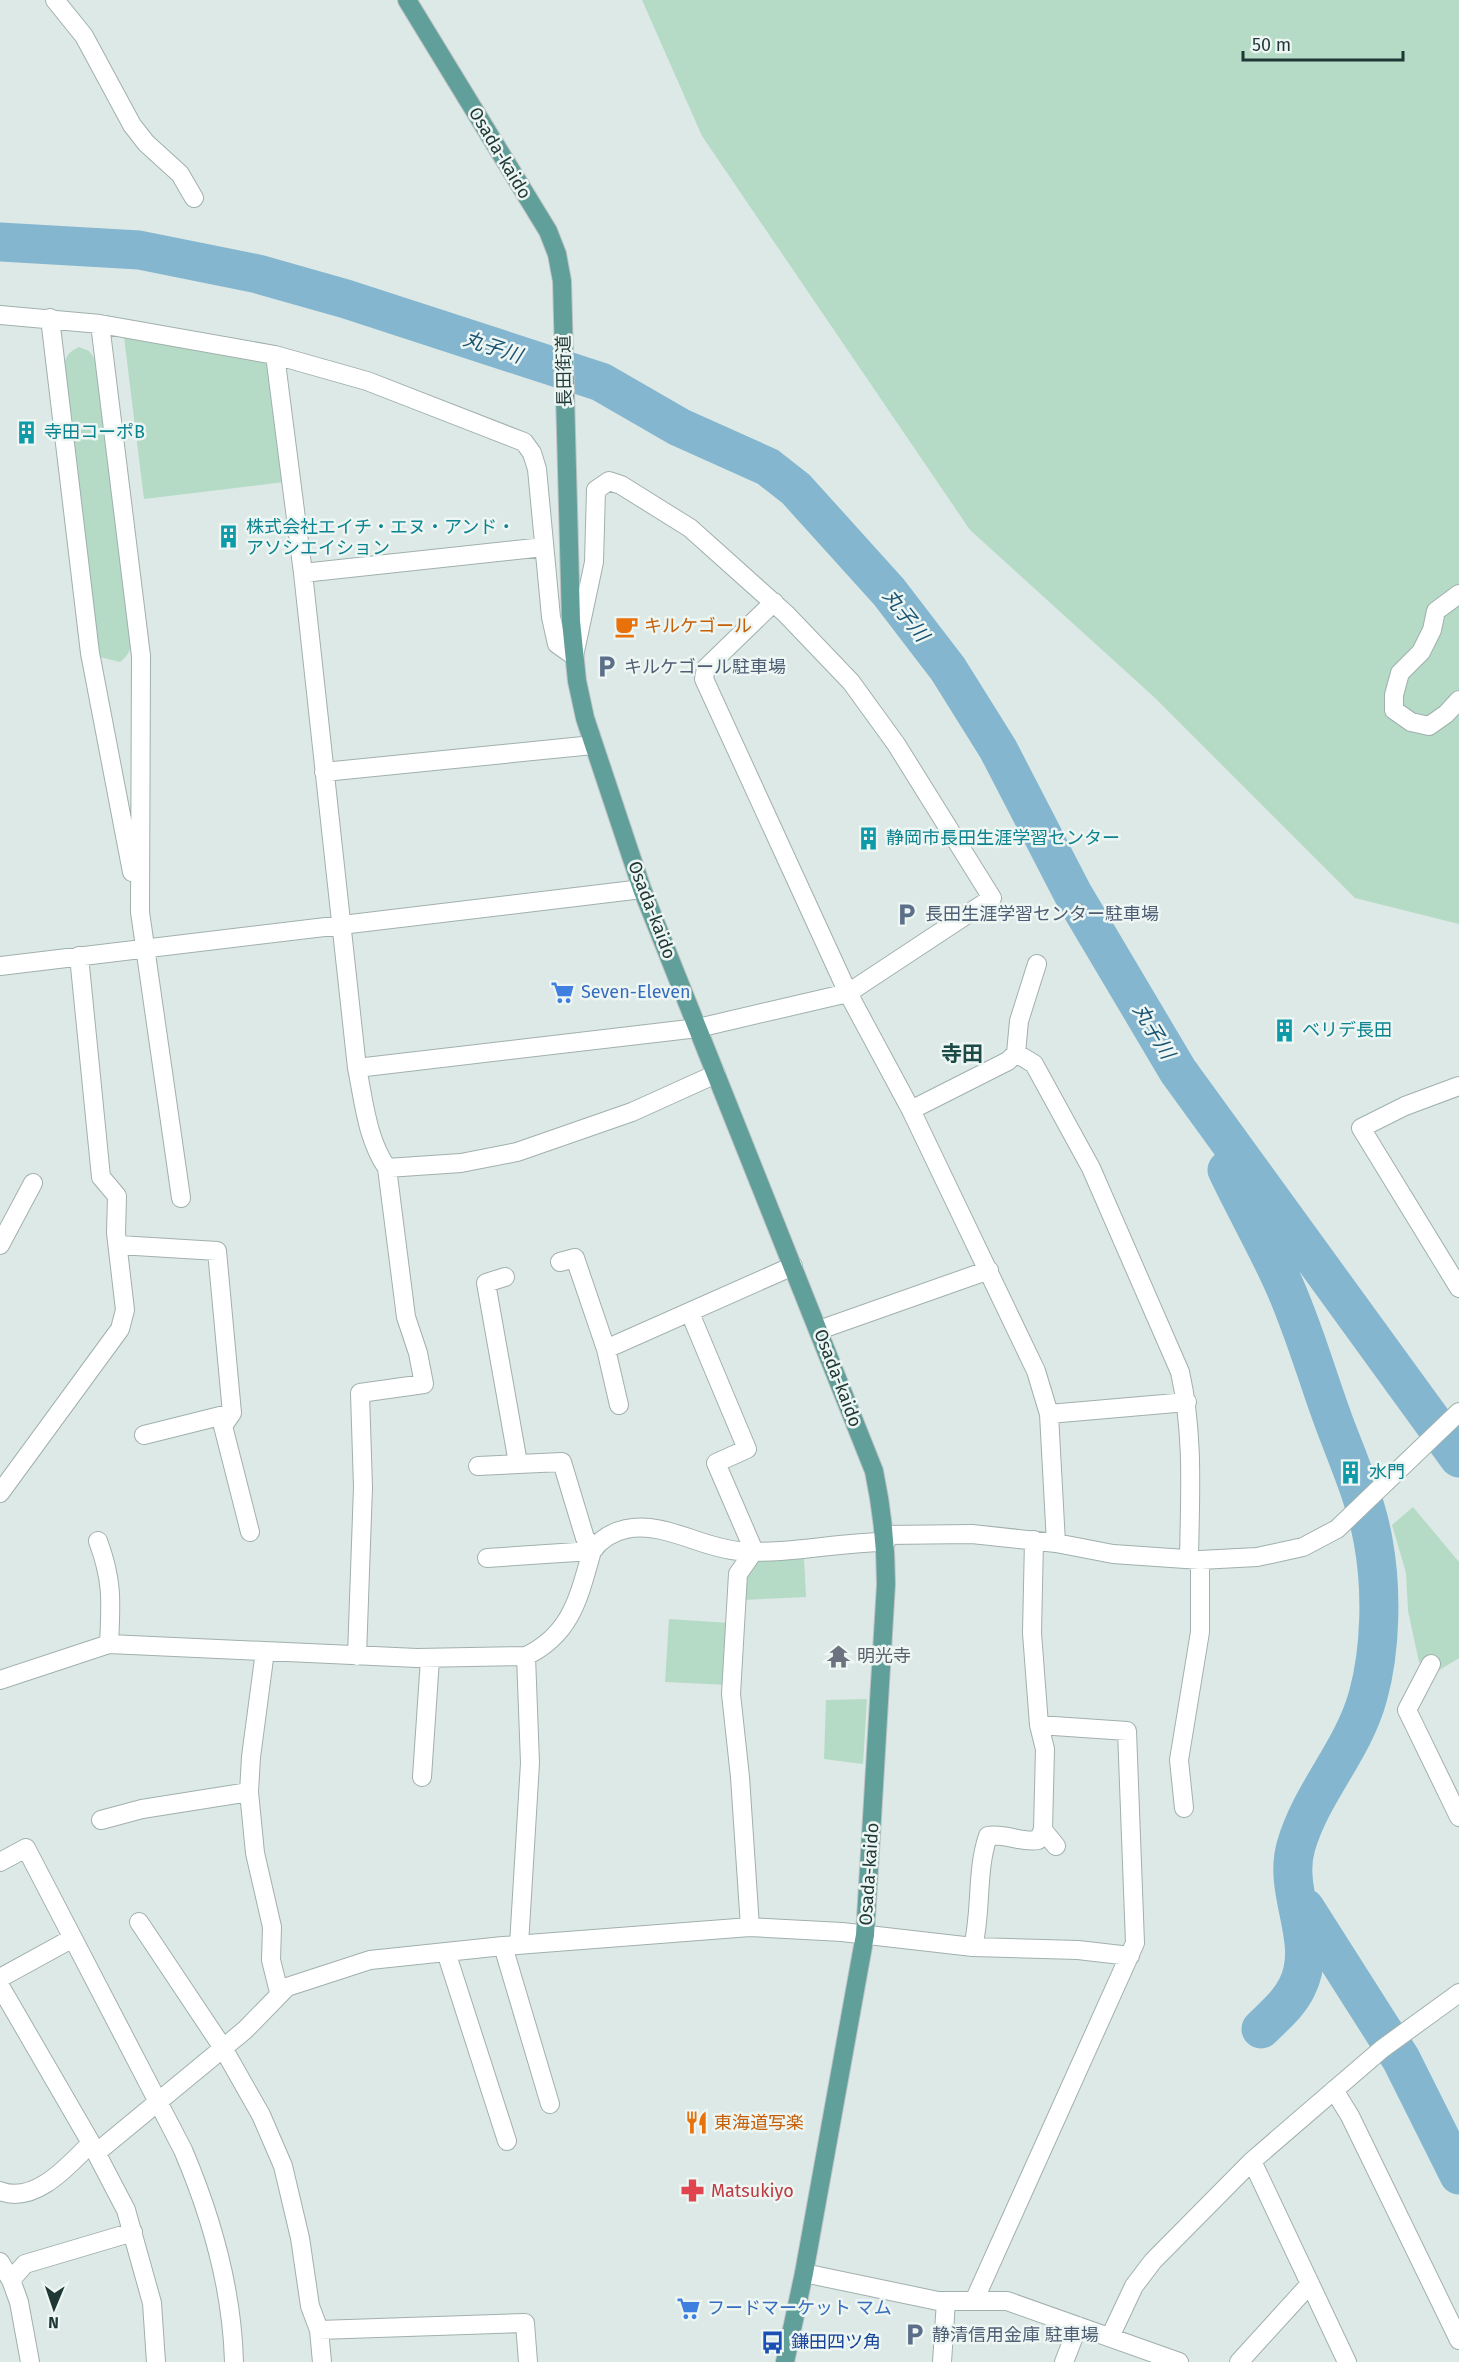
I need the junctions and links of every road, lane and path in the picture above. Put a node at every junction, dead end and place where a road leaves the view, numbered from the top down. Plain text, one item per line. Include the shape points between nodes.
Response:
1 (55, 0) edge
2 (407, 0) edge
3 (194, 198) dead end
4 (0, 315) edge
5 (562, 316) joint
6 (50, 318) junction
7 (100, 324) junction
8 (275, 355) junction
9 (565, 427) joint
10 (544, 547) junction
11 (303, 573) junction
12 (1459, 594) edge
13 (774, 602) junction
14 (574, 656) junction
15 (1459, 700) edge
16 (593, 745) junction
17 (324, 771) junction
18 (642, 889) junction
19 (140, 912) junction
20 (343, 926) junction
21 (146, 947) junction
22 (79, 956) junction
23 (1037, 964) dead end
24 (0, 966) edge
25 (848, 993) junction
26 (698, 1028) junction
27 (1016, 1053) junction
28 (357, 1068) junction
29 (716, 1074) junction
30 (1459, 1086) edge
31 (911, 1110) junction
32 (387, 1168) junction
33 (33, 1183) dead end
34 (181, 1198) dead end
35 (0, 1245) edge
36 (119, 1245) junction
37 (560, 1263) dead end
38 (793, 1266) junction
39 (989, 1270) junction
40 (506, 1277) dead end
41 (1459, 1288) edge
42 (690, 1313) junction
43 (819, 1330) junction
44 (606, 1349) junction
45 (1187, 1402) junction
46 (619, 1405) dead end
47 (1459, 1412) edge
48 (232, 1413) junction
49 (1049, 1414) junction
50 (144, 1435) dead end
51 (518, 1463) junction
52 (478, 1466) dead end
53 (0, 1493) edge
54 (250, 1532) dead end
55 (886, 1539) junction
56 (1034, 1540) junction
57 (98, 1541) dead end
58 (1056, 1543) junction
59 (593, 1550) junction
60 (754, 1551) junction
61 (487, 1558) dead end
62 (1195, 1559) junction
63 (109, 1644) junction
64 (265, 1651) junction
65 (357, 1656) junction
66 (526, 1656) junction
67 (430, 1659) junction
68 (1431, 1664) dead end
69 (0, 1680) edge
70 (1039, 1725) junction
71 (422, 1777) dead end
72 (249, 1792) junction
73 (1184, 1808) dead end
74 (1459, 1817) edge
75 (101, 1820) dead end
76 (1043, 1830) junction
77 (1056, 1846) dead end
78 (0, 1862) edge
79 (139, 1922) dead end
80 (750, 1927) junction
81 (865, 1935) junction
82 (73, 1938) junction
83 (511, 1945) junction
84 (973, 1947) junction
85 (446, 1952) junction
86 (1130, 1956) junction
87 (0, 1978) edge
88 (0, 1986) edge
89 (279, 1992) junction
90 (1459, 1993) edge
91 (223, 2048) junction
92 (1334, 2090) junction
93 (159, 2100) junction
94 (550, 2104) dead end
95 (507, 2141) dead end
96 (94, 2148) junction
97 (1252, 2161) junction
98 (1, 2193) edge
99 (133, 2232) junction
100 (0, 2262) edge
101 (804, 2273) junction
102 (11, 2280) junction
103 (1310, 2284) junction
104 (946, 2301) junction
105 (975, 2301) junction
106 (1078, 2326) junction
107 (319, 2330) junction
108 (1110, 2337) junction
109 (1459, 2340) edge
110 (30, 2362) edge
111 (156, 2362) edge
112 (234, 2362) edge
113 (322, 2362) edge
114 (528, 2362) edge
115 (785, 2362) edge
116 (942, 2362) edge
117 (1064, 2362) edge
118 (1178, 2362) edge
119 (1239, 2362) edge
120 (1347, 2362) edge

1 - 3 street via 84,36 132,125 180,174
2 - 5 main road, Osada-kaido via 548,231 562,281
4 - 6 street
5 - 9 main road, 長田街道
6 - 7 street
6 - 19 street via 90,653
7 - 8 street
7 - 19 street via 141,656
8 - 10 street via 367,381 524,442 537,469
8 - 11 street
9 - 14 main road, Osada-kaido
10 - 11 street
10 - 14 street via 557,644
11 - 17 street
12 - 15 street via 1436,611 1421,652 1400,673 1394,710 1411,722 1429,726
13 - 14 street via 690,528 609,481 596,490 594,562
13 - 25 street via 706,668 704,679
13 - 25 street via 851,682 890,735 992,898
14 - 16 main road, Osada-kaido
16 - 17 street
16 - 18 main road, Osada-kaido
17 - 20 street
18 - 20 street
18 - 26 main road, Osada-kaido
19 - 21 street
20 - 21 street
20 - 28 street
21 - 22 street
21 - 34 street
22 - 24 street
22 - 36 street via 100,1178 117,1196
23 - 27 street via 1019,1021
25 - 26 street
25 - 31 street
26 - 28 street
26 - 29 main road, Osada-kaido
27 - 31 street via 1008,1061
27 - 45 street via 1034,1064 1091,1168 1172,1348
28 - 32 street via 378,1156
29 - 32 street via 632,1112 517,1152 461,1163
29 - 38 main road, Osada-kaido
30 - 41 street via 1361,1128
31 - 39 street
32 - 65 street via 406,1317 424,1384 360,1393 363,1487
33 - 35 street
36 - 48 street via 217,1251
36 - 53 street via 125,1310 120,1329
37 - 44 street via 575,1258
38 - 42 street
38 - 43 main road, Osada-kaido
39 - 43 street
39 - 49 street via 1036,1371
40 - 51 street via 486,1283
42 - 44 street
42 - 60 street via 747,1449 716,1463
43 - 55 main road, Osada-kaido via 874,1471
44 - 46 street
45 - 49 street
45 - 62 street
47 - 62 street via 1327,1537 1303,1547 1257,1557
48 - 50 street
48 - 54 street via 223,1426
49 - 58 street
51 - 52 street
51 - 59 street via 562,1462 585,1538
55 - 56 street via 972,1534
55 - 60 street
55 - 81 main road, Osada-kaido via 883,1653
56 - 58 street
56 - 70 street via 1032,1633
57 - 63 street via 109,1570
58 - 62 street via 1113,1554
59 - 60 street via 610,1535 626,1529 648,1528 736,1551
59 - 61 street
59 - 66 street via 572,1611 560,1633
60 - 80 street via 738,1574 730,1694
62 - 73 street via 1200,1632 1179,1760
63 - 64 street
63 - 69 street
64 - 65 street
64 - 72 street
65 - 67 street
66 - 67 street
66 - 83 street via 529,1795
67 - 71 street
68 - 74 street via 1407,1710
70 - 76 street via 1045,1749
70 - 86 street via 1127,1731 1135,1943
72 - 75 street via 142,1809
72 - 89 street via 255,1853 272,1927 271,1960
76 - 77 street
76 - 84 street via 1038,1840 1028,1842 1000,1834 987,1836 982,1854 980,1918
78 - 82 street via 26,1848
79 - 91 street
80 - 81 street
80 - 83 street
81 - 84 street
81 - 101 main road, Osada-kaido
82 - 87 street
82 - 93 street
83 - 85 street
83 - 94 street
84 - 86 street via 1078,1950
85 - 89 street via 370,1960
85 - 95 street
86 - 105 street
88 - 96 street
89 - 91 street
90 - 92 street
91 - 93 street
91 - 107 street via 261,2115 283,2166 300,2238 310,2306
92 - 97 street
92 - 109 street
93 - 96 street
93 - 112 street via 200,2189 218,2250 233,2322
96 - 98 street via 39,2187
96 - 99 street
97 - 103 street
97 - 108 street via 1153,2261 1134,2286
99 - 102 street via 25,2264
99 - 111 street via 152,2303
100 - 102 street
101 - 104 street
101 - 115 main road, Osada-kaido
102 - 110 street
103 - 119 street
103 - 120 street
104 - 105 street
104 - 116 street
105 - 106 street via 1007,2301
106 - 108 street
106 - 117 street
107 - 113 street
107 - 114 street via 525,2323
108 - 118 street

